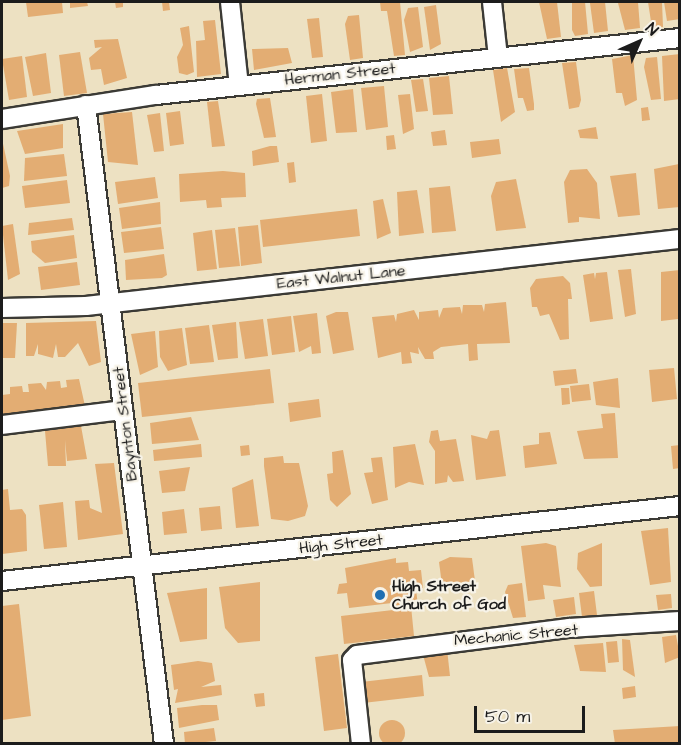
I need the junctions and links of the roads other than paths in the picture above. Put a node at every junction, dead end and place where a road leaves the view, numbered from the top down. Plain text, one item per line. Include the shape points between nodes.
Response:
1 (230, 2) edge
2 (492, 2) edge
3 (680, 38) edge
4 (498, 57) junction
5 (239, 86) junction
6 (86, 105) junction
7 (2, 119) edge
8 (680, 238) edge
9 (111, 303) junction
10 (2, 308) edge
11 (123, 410) junction
12 (2, 425) edge
13 (680, 506) edge
14 (142, 566) junction
15 (2, 581) edge
16 (680, 621) edge
17 (164, 744) edge
18 (362, 744) edge

1 - 5 street
2 - 4 street
3 - 4 street, Herman Street
4 - 5 street, Herman Street
5 - 6 street, Herman Street
6 - 7 street, Herman Street
6 - 9 street, Baynton Street
8 - 9 street, East Walnut Lane
9 - 10 street, East Walnut Lane
9 - 11 street, Baynton Street
11 - 12 street
11 - 14 street, Baynton Street
13 - 14 street, High Street
14 - 15 street, High Street
14 - 17 street, Baynton Street
16 - 18 street, Mechanic Street via 415,645 353,657

